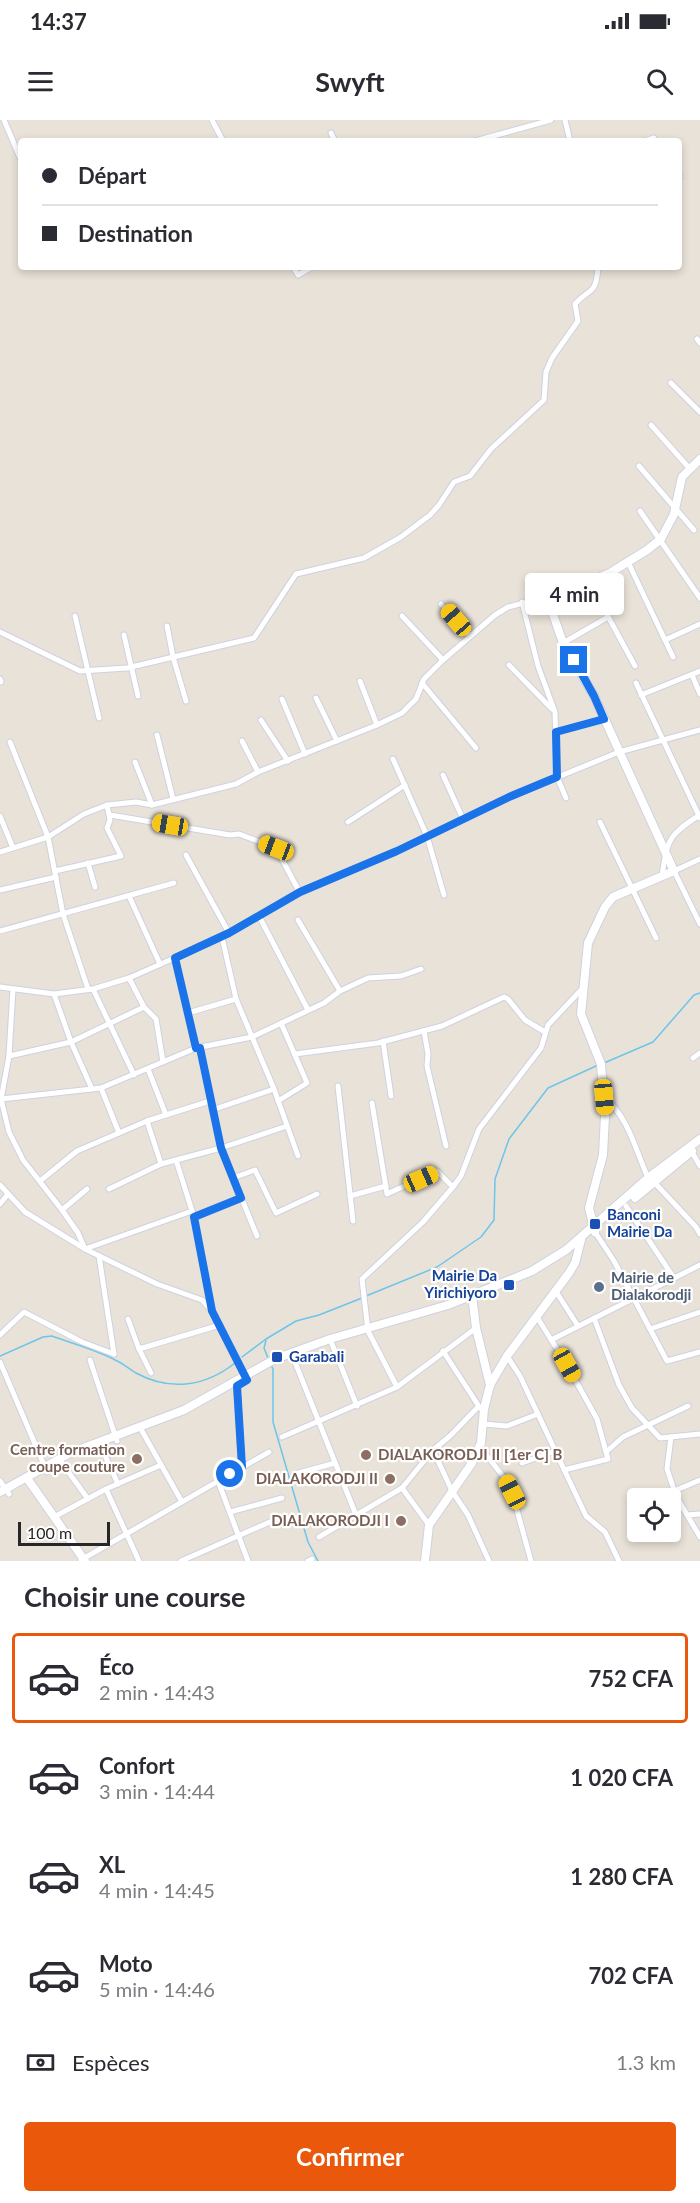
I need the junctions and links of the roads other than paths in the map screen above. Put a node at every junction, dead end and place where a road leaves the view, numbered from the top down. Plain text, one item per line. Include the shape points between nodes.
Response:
1 (4, 120) edge
2 (212, 120) edge
3 (551, 120) edge
4 (565, 120) edge
5 (331, 133) dead end
6 (221, 138) edge
7 (334, 138) edge
8 (486, 138) edge
9 (569, 138) edge
10 (18, 153) edge
11 (295, 270) edge
12 (307, 270) edge
13 (598, 270) edge
14 (671, 383) dead end
15 (700, 412) edge
16 (651, 425) dead end
17 (700, 459) edge
18 (639, 466) dead end
19 (690, 469) junction
20 (675, 508) junction
21 (640, 511) dead end
22 (694, 530) dead end
23 (661, 539) junction
24 (628, 562) junction
25 (547, 597) junction
26 (700, 598) edge
27 (522, 602) junction
28 (441, 604) dead end
29 (604, 609) dead end
30 (75, 616) dead end
31 (402, 616) dead end
32 (608, 616) junction
33 (700, 624) edge
34 (167, 626) dead end
35 (0, 632) edge
36 (124, 635) dead end
37 (470, 636) junction
38 (665, 640) junction
39 (563, 642) junction
40 (173, 657) junction
41 (673, 657) dead end
42 (443, 660) junction
43 (509, 665) dead end
44 (635, 666) dead end
45 (131, 667) junction
46 (88, 670) junction
47 (700, 671) edge
48 (692, 675) junction
49 (360, 681) dead end
50 (422, 683) junction
51 (636, 683) dead end
52 (700, 694) edge
53 (641, 695) junction
54 (138, 696) dead end
55 (316, 698) dead end
56 (282, 699) dead end
57 (186, 701) dead end
58 (555, 712) junction
59 (99, 718) dead end
60 (604, 719) junction
61 (261, 720) dead end
62 (377, 725) junction
63 (700, 730) edge
64 (556, 732) junction
65 (157, 735) dead end
66 (663, 740) junction
67 (242, 741) dead end
68 (337, 741) junction
69 (10, 742) dead end
70 (476, 748) dead end
71 (619, 752) junction
72 (305, 754) junction
73 (393, 759) dead end
74 (288, 761) junction
75 (135, 762) dead end
76 (258, 772) junction
77 (443, 775) dead end
78 (557, 777) junction
79 (405, 786) junction
80 (566, 798) dead end
81 (173, 799) junction
82 (107, 805) junction
83 (152, 805) junction
84 (110, 814) junction
85 (0, 816) edge
86 (700, 816) edge
87 (463, 819) junction
88 (348, 822) dead end
89 (600, 822) dead end
90 (427, 836) junction
91 (48, 837) junction
92 (13, 848) junction
93 (0, 852) edge
94 (665, 852) junction
95 (186, 855) dead end
96 (700, 859) edge
97 (88, 863) junction
98 (55, 871) junction
99 (674, 871) junction
100 (662, 876) junction
101 (56, 878) junction
102 (174, 883) dead end
103 (96, 888) dead end
104 (632, 889) junction
105 (0, 890) edge
106 (300, 892) junction
107 (444, 895) dead end
108 (129, 896) junction
109 (63, 914) junction
110 (259, 916) junction
111 (298, 920) dead end
112 (700, 924) edge
113 (0, 931) edge
114 (229, 933) junction
115 (222, 937) junction
116 (656, 938) dead end
117 (175, 958) junction
118 (160, 964) junction
119 (421, 969) dead end
120 (129, 978) junction
121 (0, 987) edge
122 (13, 988) junction
123 (90, 989) junction
124 (582, 989) junction
125 (340, 991) junction
126 (54, 994) junction
127 (236, 999) junction
128 (144, 1006) junction
129 (308, 1010) junction
130 (188, 1013) junction
131 (109, 1023) junction
132 (282, 1023) junction
133 (424, 1031) junction
134 (545, 1032) junction
135 (252, 1037) junction
136 (383, 1041) junction
137 (71, 1042) junction
138 (198, 1048) junction
139 (0, 1053) edge
140 (9, 1053) junction
141 (700, 1053) edge
142 (295, 1054) junction
143 (693, 1058) dead end
144 (163, 1062) junction
145 (148, 1069) junction
146 (134, 1075) junction
147 (338, 1086) dead end
148 (101, 1088) junction
149 (92, 1089) junction
150 (274, 1089) junction
151 (391, 1096) dead end
152 (604, 1097) junction
153 (1, 1099) edge
154 (210, 1101) junction
155 (278, 1101) junction
156 (372, 1103) dead end
157 (212, 1110) junction
158 (166, 1115) junction
159 (147, 1121) junction
160 (287, 1126) junction
161 (119, 1133) junction
162 (700, 1139) edge
163 (700, 1145) edge
164 (446, 1146) dead end
165 (221, 1148) junction
166 (692, 1152) junction
167 (298, 1156) dead end
168 (176, 1160) junction
169 (161, 1164) junction
170 (700, 1166) edge
171 (233, 1178) junction
172 (651, 1180) junction
173 (40, 1181) junction
174 (0, 1185) edge
175 (386, 1185) junction
176 (453, 1187) junction
177 (87, 1189) dead end
178 (109, 1189) dead end
179 (8, 1194) junction
180 (317, 1194) dead end
181 (350, 1196) junction
182 (241, 1198) junction
183 (0, 1204) edge
184 (626, 1206) junction
185 (62, 1210) junction
186 (193, 1214) junction
187 (353, 1221) dead end
188 (594, 1230) junction
189 (700, 1234) edge
190 (257, 1236) dead end
191 (581, 1238) junction
192 (578, 1248) junction
193 (85, 1249) junction
194 (99, 1256) junction
195 (700, 1265) edge
196 (674, 1278) junction
197 (555, 1290) junction
198 (472, 1297) junction
199 (634, 1298) junction
200 (212, 1311) junction
201 (700, 1312) edge
202 (537, 1317) junction
203 (594, 1318) junction
204 (128, 1319) dead end
205 (220, 1325) junction
206 (578, 1326) junction
207 (476, 1328) junction
208 (368, 1329) junction
209 (650, 1329) junction
210 (0, 1335) edge
211 (551, 1340) junction
212 (330, 1341) junction
213 (139, 1349) junction
214 (443, 1351) junction
215 (700, 1352) edge
216 (292, 1354) junction
217 (507, 1356) junction
218 (90, 1360) dead end
219 (0, 1362) edge
220 (152, 1373) dead end
221 (245, 1378) junction
222 (235, 1384) junction
223 (490, 1385) junction
224 (397, 1388) junction
225 (357, 1406) junction
226 (688, 1406) dead end
227 (481, 1408) junction
228 (538, 1414) junction
229 (319, 1422) junction
230 (483, 1424) junction
231 (648, 1425) junction
232 (142, 1431) junction
233 (700, 1434) edge
234 (282, 1437) dead end
235 (671, 1437) junction
236 (117, 1438) junction
237 (101, 1447) junction
238 (480, 1447) junction
239 (433, 1449) junction
240 (555, 1451) junction
241 (269, 1452) dead end
242 (606, 1452) junction
243 (60, 1461) junction
244 (335, 1463) junction
245 (522, 1463) dead end
246 (161, 1465) junction
247 (242, 1467) junction
248 (46, 1469) junction
249 (564, 1470) junction
250 (296, 1474) dead end
251 (27, 1479) junction
252 (700, 1480) edge
253 (0, 1481) edge
254 (218, 1481) junction
255 (118, 1484) junction
256 (402, 1488) junction
257 (673, 1488) edge
258 (681, 1488) edge
259 (106, 1489) junction
260 (452, 1491) junction
261 (5, 1492) edge
262 (0, 1498) edge
263 (282, 1498) dead end
264 (88, 1499) junction
265 (182, 1502) junction
266 (681, 1504) edge
267 (230, 1512) junction
268 (700, 1514) edge
269 (356, 1515) junction
270 (687, 1515) junction
271 (54, 1517) junction
272 (279, 1518) dead end
273 (429, 1525) junction
274 (127, 1533) junction
275 (238, 1536) junction
276 (320, 1537) dead end
277 (700, 1537) edge
278 (196, 1554) junction
279 (83, 1560) edge
280 (139, 1561) edge
281 (181, 1561) edge
282 (199, 1561) edge
283 (248, 1561) edge
284 (425, 1561) edge
285 (489, 1561) edge
286 (531, 1561) edge
287 (619, 1561) edge

1 - 10 street
2 - 6 street
3 - 8 street
4 - 9 street
5 - 7 street
11 - 12 street via 298,275
13 - 40 street via 593,289 574,304 578,321 552,358 546,372 544,400 491,449 470,476 454,482 430,514 401,537 364,558 296,574 254,638
14 - 15 street
16 - 19 street
17 - 19 street
18 - 20 street
19 - 20 street via 682,477
20 - 22 street
20 - 23 street
21 - 23 street
23 - 24 street
23 - 26 street
24 - 25 street
24 - 38 street
25 - 27 street
25 - 39 street
27 - 37 street via 495,615
27 - 58 street via 538,666
28 - 37 street
29 - 32 street
30 - 46 street
31 - 42 street
32 - 39 street
32 - 44 street
33 - 38 street
34 - 40 street
35 - 46 street via 80,671
36 - 45 street
37 - 42 street
38 - 41 street
39 - 60 street
40 - 45 street
40 - 57 street
42 - 50 street
43 - 58 street
45 - 46 street
45 - 54 street
46 - 59 street
47 - 48 street
48 - 52 street
48 - 53 street
49 - 62 street
50 - 62 street via 416,699 402,713
50 - 70 street
51 - 53 street
53 - 66 street
55 - 68 street
56 - 72 street
58 - 64 street
60 - 64 street
60 - 71 street
61 - 74 street
62 - 68 street
63 - 66 street
64 - 78 street
65 - 81 street
66 - 71 street
66 - 86 street
67 - 76 street
68 - 72 street
69 - 91 street
71 - 78 street
71 - 94 street
72 - 74 street
73 - 79 street
74 - 76 street
75 - 83 street
76 - 81 street via 236,784
77 - 87 street
78 - 80 street
78 - 87 street
79 - 88 street
79 - 90 street
81 - 83 street
82 - 83 street
82 - 84 street
82 - 91 street via 84,814
84 - 97 street via 107,828 122,856
84 - 106 street via 230,836 239,834 276,848
85 - 92 street
86 - 94 street via 676,830
87 - 90 street
89 - 104 street
90 - 106 street
90 - 107 street
91 - 92 street
91 - 98 street
92 - 93 street
94 - 99 street
94 - 100 street
95 - 114 street
96 - 99 street
97 - 98 street
97 - 103 street
98 - 101 street
99 - 100 street
99 - 112 street
100 - 104 street
101 - 105 street
101 - 109 street
102 - 108 street
104 - 116 street
104 - 124 street via 613,897 605,907 588,943
106 - 110 street
108 - 109 street
108 - 118 street
109 - 113 street
109 - 123 street
110 - 114 street
110 - 129 street
111 - 125 street
114 - 115 street
115 - 117 street
115 - 127 street
117 - 118 street
117 - 130 street
118 - 120 street
119 - 125 street via 401,976 368,978
120 - 123 street
120 - 128 street
121 - 122 street
122 - 126 street
122 - 140 street
123 - 126 street
123 - 131 street
124 - 134 street
124 - 152 street via 581,1014 601,1064
125 - 129 street
126 - 137 street
127 - 130 street
127 - 135 street
128 - 131 street
128 - 144 street via 156,1019
129 - 132 street
130 - 138 street
131 - 137 street
131 - 146 street
132 - 135 street
132 - 142 street
133 - 134 street via 504,997 525,1020
133 - 136 street
133 - 164 street
134 - 176 street via 541,1048 479,1129
135 - 138 street
135 - 150 street
136 - 142 street
136 - 151 street
137 - 140 street
137 - 149 street
138 - 144 street
138 - 154 street
139 - 140 street
140 - 153 street
141 - 143 street
142 - 155 street via 307,1083
144 - 145 street
145 - 146 street
145 - 158 street
146 - 148 street
147 - 181 street
148 - 149 street
148 - 161 street
149 - 153 street
150 - 155 street
150 - 157 street
152 - 172 street via 617,1108
152 - 188 street via 603,1155 589,1208
153 - 173 street via 9,1132 23,1160
154 - 157 street
154 - 158 street
155 - 160 street
156 - 175 street
157 - 165 street
158 - 159 street
159 - 161 street
159 - 169 street
160 - 165 street
160 - 167 street
161 - 173 street via 77,1151
162 - 172 street
163 - 166 street
165 - 168 street
165 - 171 street
166 - 170 street
166 - 172 street
168 - 169 street
168 - 186 street
169 - 178 street
171 - 180 street via 255,1170 276,1212
171 - 182 street
172 - 184 street
172 - 188 street
172 - 189 street
173 - 185 street
174 - 179 street
175 - 176 street via 387,1194 437,1171
175 - 181 street
176 - 208 street via 423,1222 362,1279
177 - 185 street
179 - 183 street
179 - 193 street via 25,1212
181 - 187 street
182 - 186 street
182 - 190 street
184 - 188 street
184 - 196 street
185 - 193 street
186 - 193 street
186 - 200 street
188 - 191 street
188 - 192 street
188 - 199 street
191 - 192 street
191 - 198 street via 532,1271
192 - 197 street via 575,1263
192 - 198 street via 531,1276
193 - 194 street
194 - 200 street via 202,1300
194 - 210 street via 114,1354 24,1312
195 - 196 street
196 - 199 street
197 - 202 street
197 - 206 street
198 - 207 street
198 - 208 street
199 - 203 street
199 - 209 street
200 - 205 street
201 - 209 street
202 - 211 street
202 - 217 street
203 - 206 street
203 - 231 street via 619,1385
204 - 213 street
205 - 213 street
205 - 221 street
206 - 211 street
207 - 214 street
207 - 223 street
208 - 212 street
208 - 224 street
209 - 215 street via 667,1361
211 - 242 street via 597,1419
212 - 216 street
212 - 225 street
213 - 220 street
214 - 224 street
214 - 227 street
216 - 221 street
216 - 229 street
217 - 223 street
217 - 228 street
218 - 236 street
219 - 248 street
221 - 222 street
222 - 232 street via 186,1414
222 - 236 street
222 - 247 street
223 - 227 street
224 - 225 street
225 - 229 street
226 - 231 street
227 - 230 street
227 - 239 street
228 - 230 street via 507,1426
228 - 240 street
229 - 234 street
229 - 244 street
230 - 238 street
231 - 235 street via 660,1438
231 - 242 street via 623,1437
232 - 236 street
232 - 246 street
233 - 235 street
235 - 257 street via 667,1469
236 - 237 street
236 - 243 street
237 - 243 street
237 - 255 street
238 - 260 street
238 - 286 street via 512,1492
239 - 256 street
239 - 260 street
240 - 245 street
240 - 249 street
241 - 247 street
242 - 249 street via 608,1459
243 - 248 street
243 - 264 street
244 - 250 street
244 - 269 street
246 - 255 street
246 - 265 street
247 - 254 street
248 - 251 street
249 - 287 street via 586,1516 605,1532
251 - 261 street
251 - 271 street
252 - 258 street
253 - 261 street
254 - 265 street
254 - 267 street
255 - 259 street
256 - 269 street
256 - 273 street
259 - 264 street
259 - 274 street
260 - 273 street
260 - 285 street
261 - 262 street
263 - 267 street
264 - 271 street
265 - 274 street
266 - 270 street
267 - 275 street
268 - 270 street
269 - 276 street
270 - 277 street
271 - 279 street
272 - 275 street
273 - 284 street
274 - 279 street
274 - 280 street
275 - 278 street
275 - 283 street
278 - 281 street
278 - 282 street

